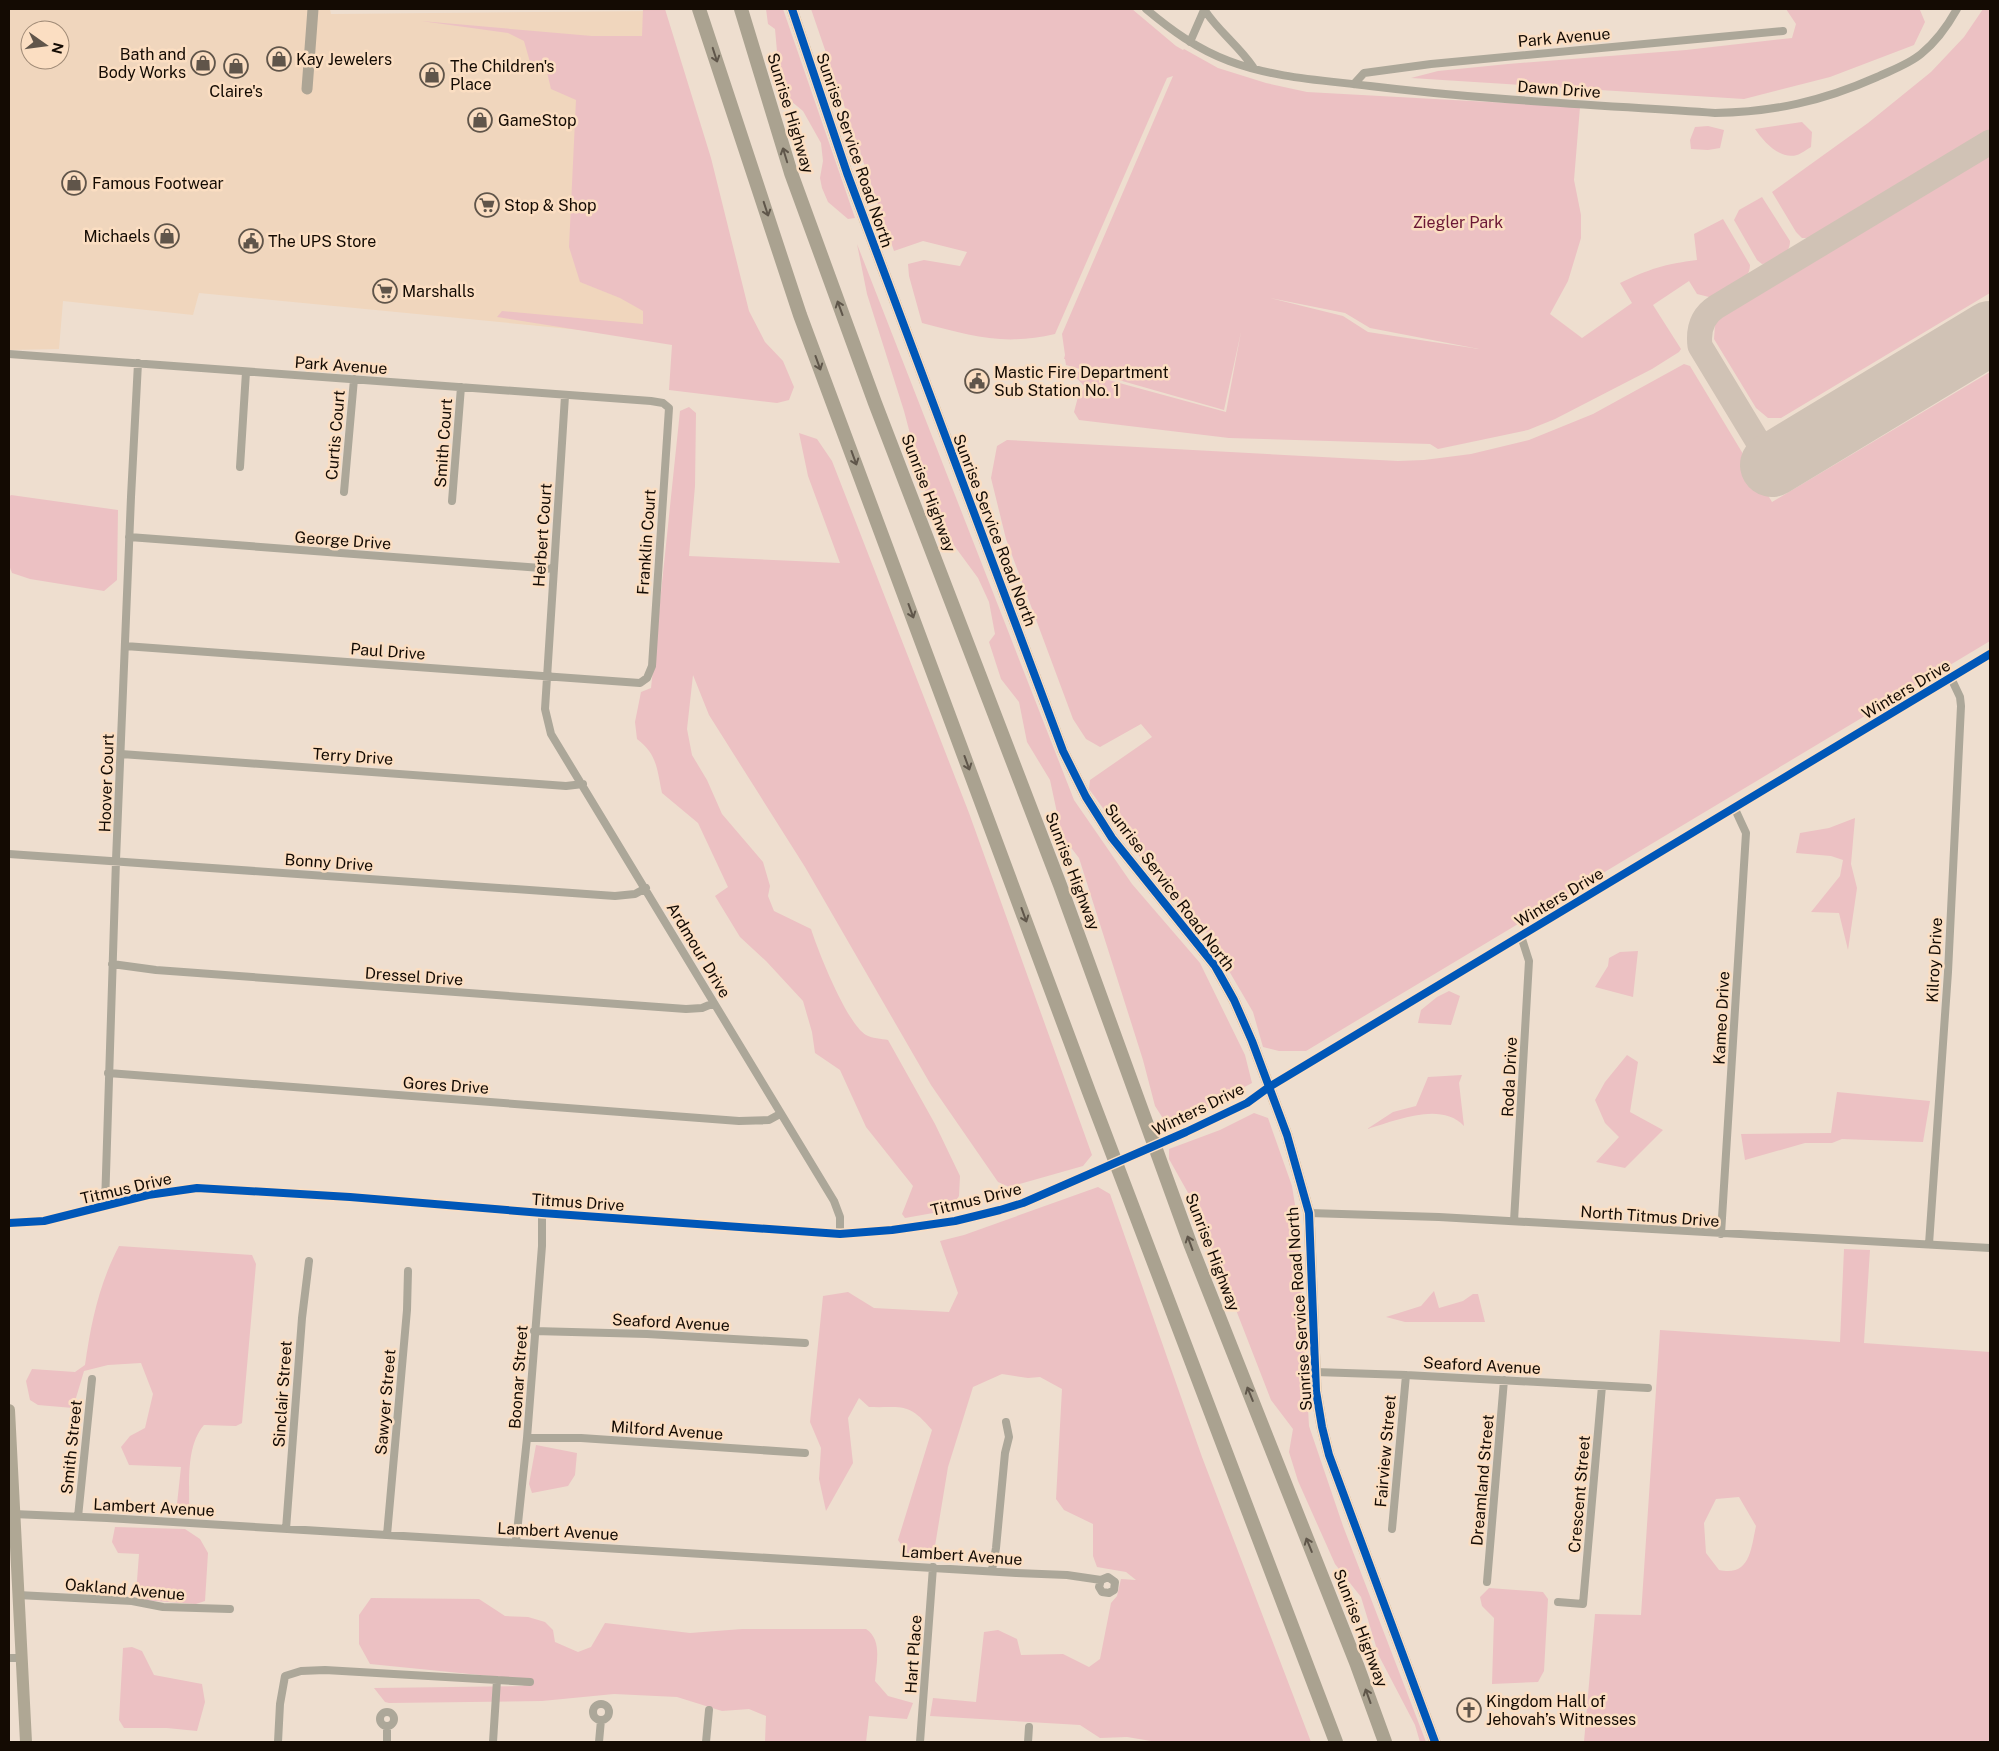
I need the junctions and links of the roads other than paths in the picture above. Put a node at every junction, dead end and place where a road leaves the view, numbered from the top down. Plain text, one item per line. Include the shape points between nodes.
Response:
1 (313, 9) edge
2 (699, 9) edge
3 (741, 9) edge
4 (792, 9) edge
5 (1146, 9) edge
6 (1957, 9) edge
7 (1204, 10) edge
8 (1783, 31) dead end
9 (1190, 42) junction
10 (1253, 67) junction
11 (1354, 84) junction
12 (308, 89) dead end
13 (9, 354) edge
14 (138, 363) junction
15 (246, 372) junction
16 (354, 379) junction
17 (461, 387) junction
18 (565, 396) junction
19 (669, 408) joint
20 (240, 466) dead end
21 (344, 492) dead end
22 (452, 502) dead end
23 (129, 537) junction
24 (554, 569) junction
25 (125, 646) junction
26 (1990, 654) edge
27 (547, 677) junction
28 (647, 678) joint
29 (1951, 678) junction
30 (121, 754) junction
31 (583, 784) junction
32 (1734, 807) junction
33 (9, 854) edge
34 (116, 860) junction
35 (646, 888) junction
36 (1521, 936) junction
37 (112, 964) junction
38 (714, 1003) junction
39 (108, 1073) junction
40 (1268, 1088) junction
41 (780, 1114) junction
42 (1136, 1154) joint
43 (104, 1205) junction
44 (1309, 1213) junction
45 (542, 1214) junction
46 (1514, 1221) junction
47 (9, 1223) edge
48 (840, 1234) junction
49 (1721, 1234) junction
50 (1930, 1244) junction
51 (1990, 1248) edge
52 (309, 1262) dead end
53 (408, 1271) dead end
54 (534, 1331) junction
55 (805, 1343) dead end
56 (1315, 1372) junction
57 (1406, 1375) junction
58 (92, 1379) dead end
59 (1504, 1380) junction
60 (1602, 1386) junction
61 (1648, 1388) dead end
62 (9, 1410) edge
63 (1006, 1422) dead end
64 (527, 1438) junction
65 (805, 1453) dead end
66 (13, 1514) junction
67 (78, 1517) junction
68 (286, 1529) junction
69 (1392, 1529) dead end
70 (387, 1535) junction
71 (516, 1542) junction
72 (12, 1548) edge
73 (933, 1567) junction
74 (992, 1570) junction
75 (1101, 1580) dead end
76 (1486, 1582) dead end
77 (18, 1595) junction
78 (1558, 1602) dead end
79 (230, 1609) dead end
80 (15, 1658) edge
81 (497, 1680) junction
82 (530, 1682) dead end
83 (708, 1710) dead end
84 (600, 1720) dead end
85 (387, 1726) dead end
86 (1029, 1727) dead end
87 (26, 1742) edge
88 (278, 1742) edge
89 (386, 1742) edge
90 (493, 1742) edge
91 (599, 1742) edge
92 (706, 1742) edge
93 (920, 1742) edge
94 (1028, 1742) edge
95 (1336, 1742) edge
96 (1385, 1742) edge
97 (1435, 1742) edge

1 - 12 street
2 -> 95 highway via 804,324 1089,1092
96 -> 3 highway, Sunrise Highway via 1191,1246 1060,885 875,403 791,173
4 - 40 street, Sunrise Service Road North via 847,173 1063,751 1086,797 1112,838 1225,983 1244,1022
5 - 9 street, Dawn Drive
6 - 11 street, Dawn Drive via 1921,54 1893,70 1809,102 1757,111 1714,113 1470,97
7 - 9 street
7 - 10 street
8 - 11 street, Park Avenue via 1430,64 1364,73
9 - 10 street, Dawn Drive via 1227,60
10 - 11 street, Dawn Drive via 1298,79
13 - 14 street, Park Avenue
14 - 15 street, Park Avenue
14 - 23 street, Hoover Court
15 - 16 street, Park Avenue
15 - 20 street
16 - 17 street, Park Avenue
16 - 21 street, Curtis Court
17 - 18 street, Park Avenue
17 - 22 street, Smith Court
18 - 19 street, Park Avenue via 651,401
18 - 24 street, Herbert Court
19 - 28 street, Franklin Court via 652,666
23 - 24 street, George Drive
23 - 25 street, Hoover Court
24 - 27 street, Herbert Court
25 - 27 street, Paul Drive
25 - 30 street, Hoover Court
26 - 29 street, Winters Drive
27 - 28 street, Paul Drive via 634,684
27 - 31 street, Ardmour Drive via 545,709 551,734
29 - 32 street, Winters Drive
29 - 50 street, Kilroy Drive via 1961,706
30 - 31 street, Terry Drive via 566,786
30 - 34 street, Hoover Court
31 - 35 street, Ardmour Drive
32 - 36 street, Winters Drive
32 - 49 street, Kameo Drive via 1746,833
33 - 34 street, Bonny Drive
34 - 35 street, Bonny Drive via 615,896 635,894
34 - 37 street, Hoover Court
35 - 38 street, Ardmour Drive
36 - 40 street, Winters Drive
36 - 46 street, Roda Drive via 1529,961
37 - 38 street, Dressel Drive via 676,1009 702,1008
37 - 39 street, Hoover Court
38 - 41 street, Ardmour Drive
39 - 41 street, Gores Drive via 739,1121 769,1120
39 - 43 street, Hoover Court
40 - 42 street, Winters Drive via 1247,1103
40 - 44 street, Sunrise Service Road North via 1287,1135
41 - 48 street, Ardmour Drive via 834,1201 840,1217
42 - 48 street, Titmus Drive via 1000,1210 928,1226
43 - 45 street, Titmus Drive via 148,1194 197,1188 350,1197
43 - 47 street, Titmus Drive via 44,1221
44 - 46 street, North Titmus Drive
44 - 56 street, Sunrise Service Road North
45 - 48 street, Titmus Drive
45 - 54 street, Boonar Street
46 - 49 street, North Titmus Drive
49 - 50 street, North Titmus Drive
50 - 51 street, North Titmus Drive
52 - 68 street, Sinclair Street
53 - 70 street, Sawyer Street
54 - 55 street, Seaford Avenue
54 - 64 street, Boonar Street
56 - 57 street, Seaford Avenue
56 - 97 street, Sunrise Service Road North via 1322,1426 1336,1476
57 - 59 street, Seaford Avenue
57 - 69 street, Fairview Street
58 - 67 street, Smith Street
59 - 60 street, Seaford Avenue
59 - 76 street, Dreamland Street
60 - 61 street, Seaford Avenue
60 - 78 street, Crescent Street via 1583,1604
62 - 66 main road
63 - 74 street via 1009,1437 1004,1453
64 - 65 street, Milford Avenue via 591,1438
64 - 71 street, Boonar Street
66 - 67 street, Lambert Avenue
66 - 72 main road
67 - 68 street, Lambert Avenue
68 - 70 street, Lambert Avenue
70 - 71 street, Lambert Avenue
71 - 73 street, Lambert Avenue
72 - 77 main road
73 - 74 street, Lambert Avenue
73 - 93 street, Hart Place
74 - 75 street, Lambert Avenue
77 - 79 street, Oakland Avenue
77 - 80 main road
80 - 87 main road
81 - 82 street
81 - 88 street via 301,1671 285,1676
81 - 90 street
83 - 92 street
84 - 91 street
85 - 89 street
86 - 94 street

